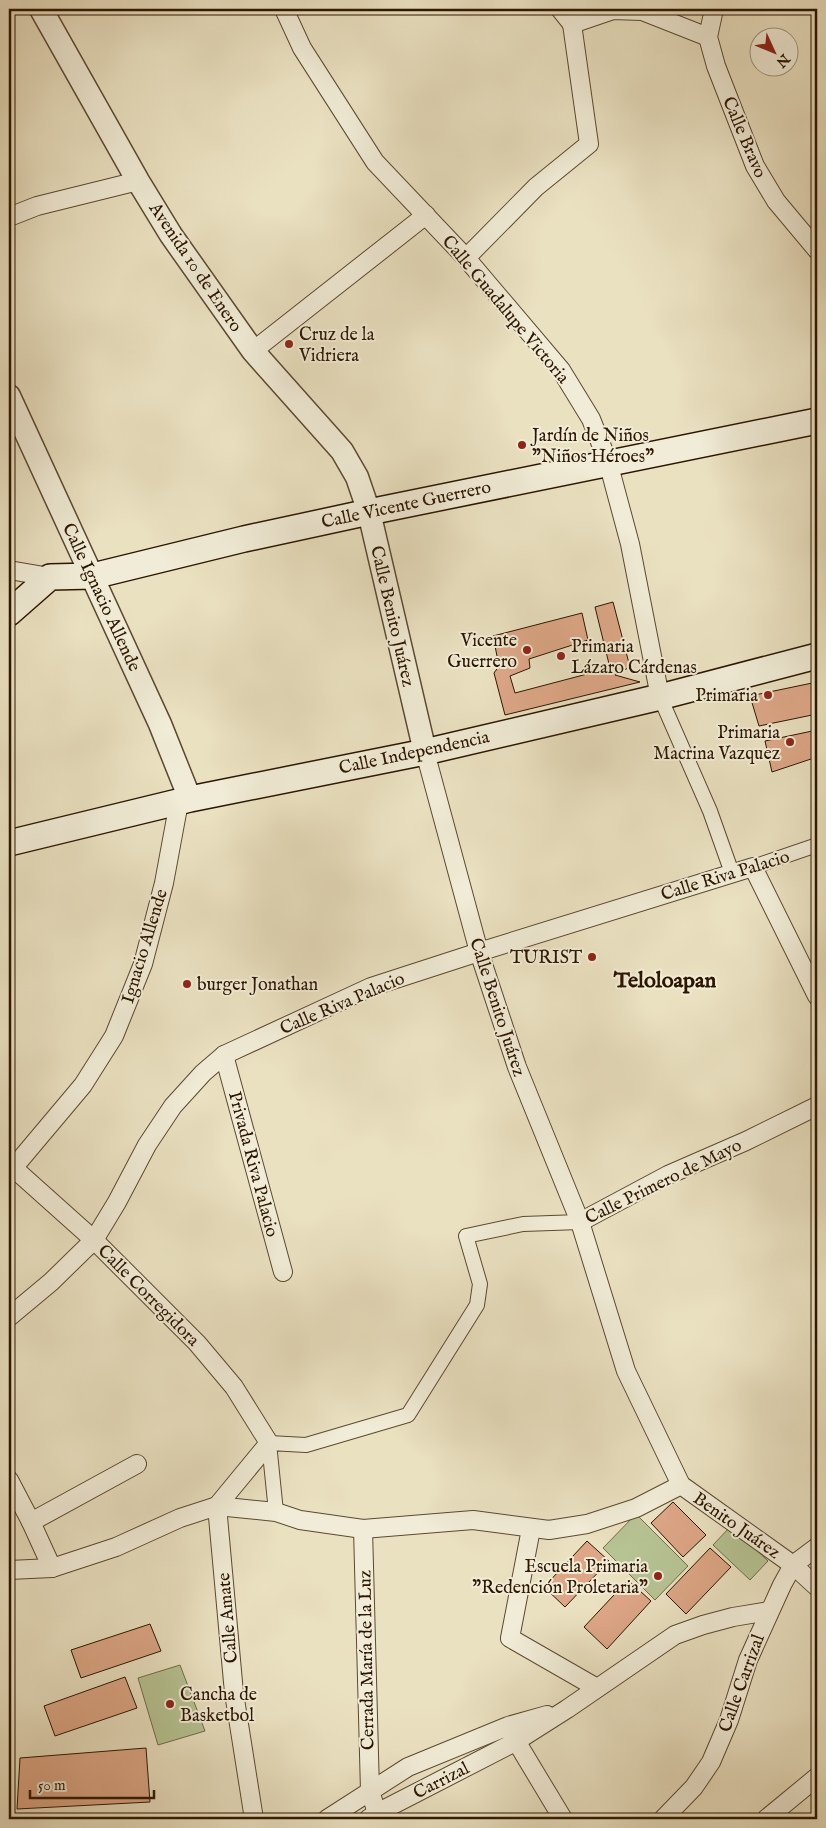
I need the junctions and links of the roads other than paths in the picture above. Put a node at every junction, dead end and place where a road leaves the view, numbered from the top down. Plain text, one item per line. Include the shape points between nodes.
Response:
1 (41, 9) edge
2 (284, 9) edge
3 (560, 9) edge
4 (714, 9) edge
5 (572, 24) junction
6 (708, 37) junction
7 (138, 181) junction
8 (426, 215) junction
9 (9, 217) edge
10 (817, 250) edge
11 (466, 258) junction
12 (253, 350) junction
13 (9, 396) edge
14 (817, 421) edge
15 (608, 462) junction
16 (369, 512) junction
17 (9, 570) edge
18 (93, 576) junction
19 (50, 577) junction
20 (9, 613) edge
21 (817, 656) edge
22 (660, 697) junction
23 (425, 752) junction
24 (184, 801) junction
25 (9, 844) edge
26 (817, 845) edge
27 (752, 867) junction
28 (732, 872) junction
29 (479, 952) junction
30 (817, 996) edge
31 (224, 1055) junction
32 (817, 1106) edge
33 (10, 1168) edge
34 (580, 1222) junction
35 (94, 1240) junction
36 (284, 1272) dead end
37 (9, 1316) edge
38 (269, 1443) junction
39 (137, 1464) dead end
40 (9, 1480) edge
41 (680, 1485) junction
42 (217, 1506) junction
43 (276, 1512) junction
44 (31, 1522) junction
45 (363, 1528) junction
46 (530, 1529) junction
47 (817, 1547) edge
48 (793, 1565) junction
49 (52, 1568) junction
50 (9, 1570) edge
51 (817, 1587) edge
52 (769, 1611) junction
53 (598, 1688) junction
54 (512, 1734) junction
55 (817, 1777) edge
56 (370, 1791) junction
57 (375, 1817) edge
58 (254, 1819) edge
59 (327, 1819) edge
60 (563, 1819) edge
61 (663, 1819) edge
62 (766, 1819) edge

1 - 7 street, Avenida 10 de Enero
2 - 8 street, Calle Guadalupe Victoria via 302,48 375,162
3 - 5 street
4 - 6 street, Calle Bravo
5 - 6 street via 614,10 642,11
5 - 11 street via 589,144 536,187
6 - 10 street, Calle Bravo via 755,166 776,201
7 - 9 street via 37,206
7 - 12 street, Avenida 10 de Enero via 171,235
8 - 11 street, Calle Guadalupe Victoria
8 - 12 street
11 - 15 street, Calle Guadalupe Victoria via 561,370 591,419
12 - 16 street, Avenida 10 de Enero via 342,451 357,477
13 - 18 street, Calle Ignacio Allende
14 - 15 main road, Calle Vicente Guerrero
15 - 16 main road, Calle Vicente Guerrero
15 - 22 street, Calle Guadalupe Victoria via 630,544
16 - 18 main road, Calle Vicente Guerrero
16 - 23 street, Calle Benito Juárez
17 - 19 street
18 - 19 main road, Calle Vicente Guerrero
18 - 24 street, Calle Ignacio Allende via 160,724
19 - 20 main road
21 - 22 main road, Calle Independencia
22 - 23 main road, Calle Independencia
22 - 28 street, Calle Guadalupe Victoria via 710,811
23 - 24 main road, Calle Independencia
23 - 29 street, Calle Benito Juárez
24 - 25 main road, Calle Independencia
24 - 33 street, Ignacio Allende via 142,964 114,1036 83,1085
26 - 27 street, Calle Riva Palacio
27 - 28 street, Calle Riva Palacio
27 - 30 street
28 - 29 street, Calle Riva Palacio
29 - 31 street, Calle Riva Palacio via 371,987
29 - 34 street, Calle Benito Juárez via 517,1067
31 - 35 street, Calle Riva Palacio via 202,1073 173,1106 147,1145
31 - 36 street, Privada Riva Palacio
32 - 34 street, Calle Primero de Mayo via 668,1175
33 - 35 street, Calle Corregidora
34 - 38 street, Calle Primero de Mayo via 523,1224 466,1236 480,1284 477,1305 408,1415 306,1445
34 - 41 street, Calle Benito Juárez via 626,1371
35 - 37 street, Calle Riva Palacio via 51,1282
35 - 38 street, Calle Corregidora via 198,1343 234,1387
38 - 42 street
38 - 43 street
39 - 44 street
40 - 44 street
41 - 46 street via 636,1508 587,1524 549,1530
41 - 48 street, Benito Juárez
42 - 43 street
42 - 49 street via 180,1518 116,1547
42 - 58 street, Calle Amate via 234,1693
43 - 45 street via 300,1520
44 - 49 street
45 - 46 street via 474,1520
45 - 56 street, Cerrada María de la Luz
46 - 53 street via 510,1638
47 - 48 street, Calle Carrizal
48 - 51 street, Benito Juárez
48 - 52 street, Calle Carrizal
49 - 50 street
52 - 53 street via 675,1635
52 - 61 street, Calle Carrizal via 711,1762 694,1787
53 - 54 street via 567,1709
54 - 56 street via 408,1767
54 - 57 street, Carrizal
54 - 60 street
55 - 62 street
56 - 57 street
56 - 59 street

